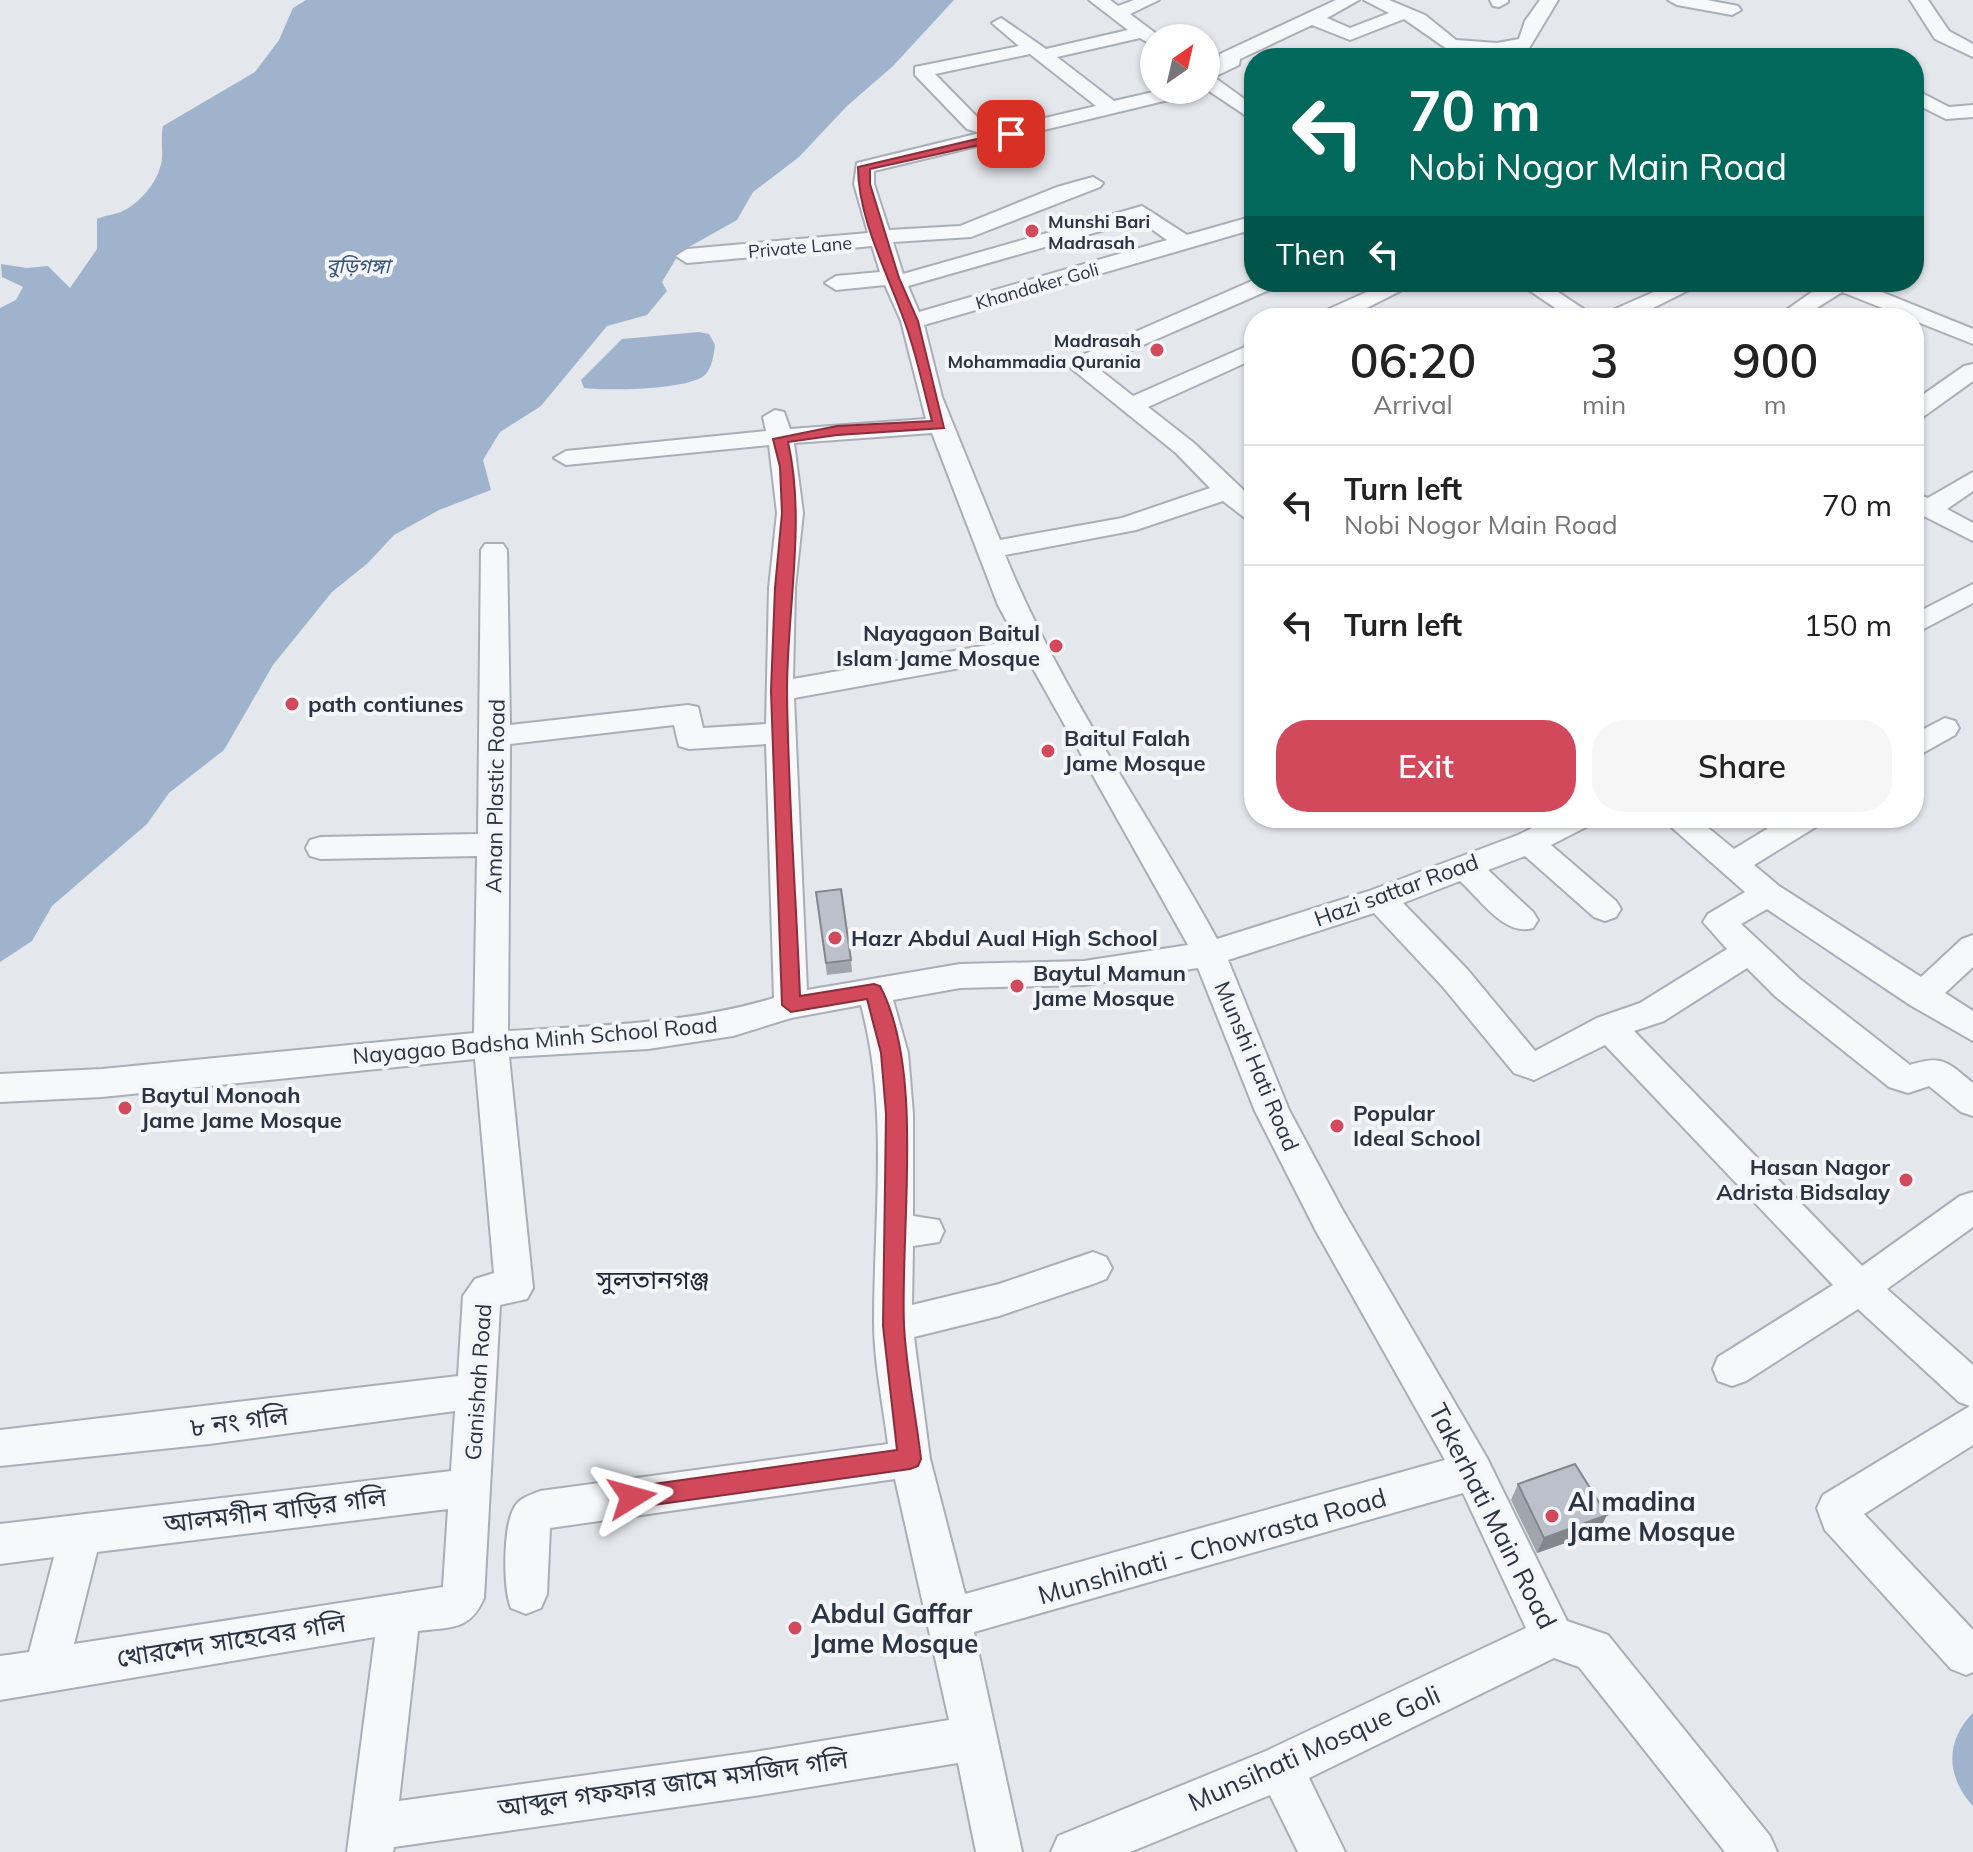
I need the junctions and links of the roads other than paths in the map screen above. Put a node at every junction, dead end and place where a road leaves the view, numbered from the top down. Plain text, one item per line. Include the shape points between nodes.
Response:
1 (1098, 0) edge
2 (1150, 0) edge
3 (1350, 0) edge
4 (1373, 0) edge
5 (1549, 0) edge
6 (1677, 0) edge
7 (1725, 0) edge
8 (1919, 0) edge
9 (1116, 13) junction
10 (1405, 13) junction
11 (1312, 18) junction
12 (1001, 23) dead end
13 (1937, 24) junction
14 (1973, 27) edge
15 (1140, 30) edge
16 (1140, 37) edge
17 (1454, 45) junction
18 (1248, 48) edge
19 (1458, 48) edge
20 (1486, 48) edge
21 (1505, 48) edge
22 (1244, 50) edge
23 (1973, 51) edge
24 (1039, 52) junction
25 (1220, 71) edge
26 (1220, 90) edge
27 (1924, 101) edge
28 (1140, 102) edge
29 (1244, 108) edge
30 (1112, 109) junction
31 (1973, 111) edge
32 (995, 138) junction
33 (1093, 183) dead end
34 (1244, 225) edge
35 (881, 240) junction
36 (1186, 244) junction
37 (687, 256) dead end
38 (894, 280) junction
39 (836, 283) dead end
40 (1245, 292) edge
41 (1385, 292) edge
42 (1544, 292) edge
43 (1673, 292) edge
44 (1824, 292) edge
45 (1859, 292) edge
46 (1350, 308) edge
47 (1570, 308) edge
48 (1637, 308) edge
49 (1800, 308) edge
50 (1892, 308) edge
51 (912, 321) junction
52 (1924, 321) edge
53 (1973, 337) edge
54 (1244, 355) edge
55 (1972, 371) edge
56 (1924, 405) edge
57 (1130, 406) junction
58 (940, 425) junction
59 (777, 428) junction
60 (566, 458) dead end
61 (1973, 480) edge
62 (1227, 491) junction
63 (1924, 504) edge
64 (1244, 505) edge
65 (1924, 506) edge
66 (1973, 533) edge
67 (494, 550) dead end
68 (989, 550) junction
69 (1973, 592) edge
70 (1924, 619) edge
71 (1032, 646) junction
72 (779, 691) junction
73 (1945, 728) dead end
74 (783, 733) junction
75 (496, 736) junction
76 (1924, 742) edge
77 (1559, 828) edge
78 (1689, 828) edge
79 (1792, 828) edge
80 (1529, 843) junction
81 (494, 845) junction
82 (321, 848) dead end
83 (1734, 863) junction
84 (1464, 866) junction
85 (1768, 894) junction
86 (1380, 899) junction
87 (1605, 909) dead end
88 (1522, 920) dead end
89 (1973, 947) edge
90 (1749, 951) junction
91 (1209, 954) junction
92 (874, 991) junction
93 (1922, 996) junction
94 (791, 1005) junction
95 (1609, 1027) junction
96 (1973, 1028) edge
97 (491, 1043) junction
98 (0, 1088) edge
99 (1973, 1102) edge
100 (1973, 1207) edge
101 (1329, 1220) joint
102 (1093, 1268) dead end
103 (1860, 1288) junction
104 (893, 1326) junction
105 (1732, 1369) dead end
106 (1973, 1390) edge
107 (478, 1391) junction
108 (1973, 1423) edge
109 (0, 1448) edge
110 (910, 1459) junction
111 (1473, 1471) junction
112 (471, 1487) junction
113 (80, 1536) junction
114 (0, 1544) edge
115 (526, 1594) dead end
116 (461, 1603) joint
117 (399, 1612) junction
118 (950, 1618) junction
119 (1553, 1637) junction
120 (1966, 1654) dead end
121 (46, 1670) junction
122 (0, 1678) edge
123 (973, 1738) junction
124 (1280, 1768) junction
125 (372, 1840) edge
126 (999, 1852) edge
127 (1074, 1852) edge
128 (1322, 1852) edge
129 (1754, 1852) edge

1 - 9 street
2 - 9 street
3 - 11 street
4 - 10 street
5 - 21 street via 1527,41
6 - 7 street via 1732,10
8 - 13 street
9 - 15 street
10 - 11 street via 1350,34
10 - 17 street
11 - 18 street
12 - 24 street
13 - 14 street
13 - 23 street via 1942,35
16 - 24 street
17 - 19 street
17 - 20 street
22 - 25 street via 1227,58 1232,61
24 - 30 street
24 - 32 street via 922,71 974,125 981,123
26 - 29 street
27 - 31 street via 1946,113
28 - 30 street
30 - 32 street
32 - 35 street, Munshi Hati Road via 864,167
33 - 35 street, Private Lane via 963,232 914,232
34 - 36 street, Khandaker Goli
35 - 37 street, Private Lane
35 - 38 street, Munshi Hati Road
36 - 38 street via 1142,212
36 - 51 street, Khandaker Goli
38 - 39 street
38 - 51 street, Munshi Hati Road
40 - 57 street via 1079,365
41 - 46 street
42 - 47 street
43 - 48 street
44 - 49 street
45 - 50 street
51 - 58 street, Munshi Hati Road
52 - 53 street
54 - 57 street
55 - 56 street
57 - 62 street via 1185,448
58 - 59 street
58 - 68 street, Munshi Hati Road
59 - 60 street
59 - 72 street via 790,513
61 - 63 street
62 - 64 street
62 - 68 street via 1096,533
65 - 66 street
67 - 75 street, Aman Plastic Road
68 - 71 street, Munshi Hati Road
69 - 70 street
71 - 72 street
71 - 91 street, Munshi Hati Road
72 - 74 street
73 - 76 street
74 - 75 street via 689,739 688,714
74 - 94 street
75 - 81 street, Aman Plastic Road
77 - 80 street, Hazi sattar Road
78 - 83 street
79 - 83 street
80 - 84 street, Hazi sattar Road
80 - 87 street
81 - 82 street
81 - 97 street, Aman Plastic Road
83 - 85 street
84 - 86 street, Hazi sattar Road
84 - 88 street
85 - 90 street via 1719,922
85 - 93 street
86 - 91 street, Hazi sattar Road
86 - 95 street via 1526,1064 1534,1067
89 - 93 street
90 - 95 street via 1652,1012
90 - 99 street via 1901,1077 1908,1080 1933,1071
91 - 92 street, Nayagao Badsha Minh School Road via 1084,973 960,976
91 - 101 street, Munshi Hati Road via 1272,1111
92 - 94 street, Nayagao Badsha Minh School Road
92 - 104 street via 891,1053 909,1231
93 - 96 street
94 - 97 street, Nayagao Badsha Minh School Road via 733,1023 648,1036
95 - 103 street
97 - 98 street, Nayagao Badsha Minh School Road via 102,1083
97 - 107 street, Ganishah Road via 514,1288 488,1290 482,1296
100 - 103 street
101 - 111 street, Takerhati Main Road
102 - 104 street via 1026,1292
103 - 105 street
103 - 106 street
104 - 110 street
107 - 109 street, ৮ নং গলি
107 - 112 street, Ganishah Road
108 - 120 street via 1837,1508
110 - 115 street via 540,1510 530,1518
110 - 118 street
111 - 118 street, Munshihati - Chowrasta Road
111 - 119 street, Takerhati Main Road
112 - 113 street, আলমগীন বাড়ির গলি
112 - 116 street, Ganishah Road
113 - 114 street, আলমগীন বাড়ির গলি
113 - 121 street
116 - 117 street, খোরশেদ সাহেবের গলি
117 - 121 street, খোরশেদ সাহেবের গলি
117 - 125 street
118 - 123 street
119 - 124 street, Munsihati Mosque Goli
119 - 129 street, Takerhati Main Road via 1593,1650
121 - 122 street, খোরশেদ সাহেবের গলি
123 - 125 street, আব্দুল গফফার জামে মসজিদ গলি
123 - 126 street
124 - 127 street, Munsihati Mosque Goli
124 - 128 street

